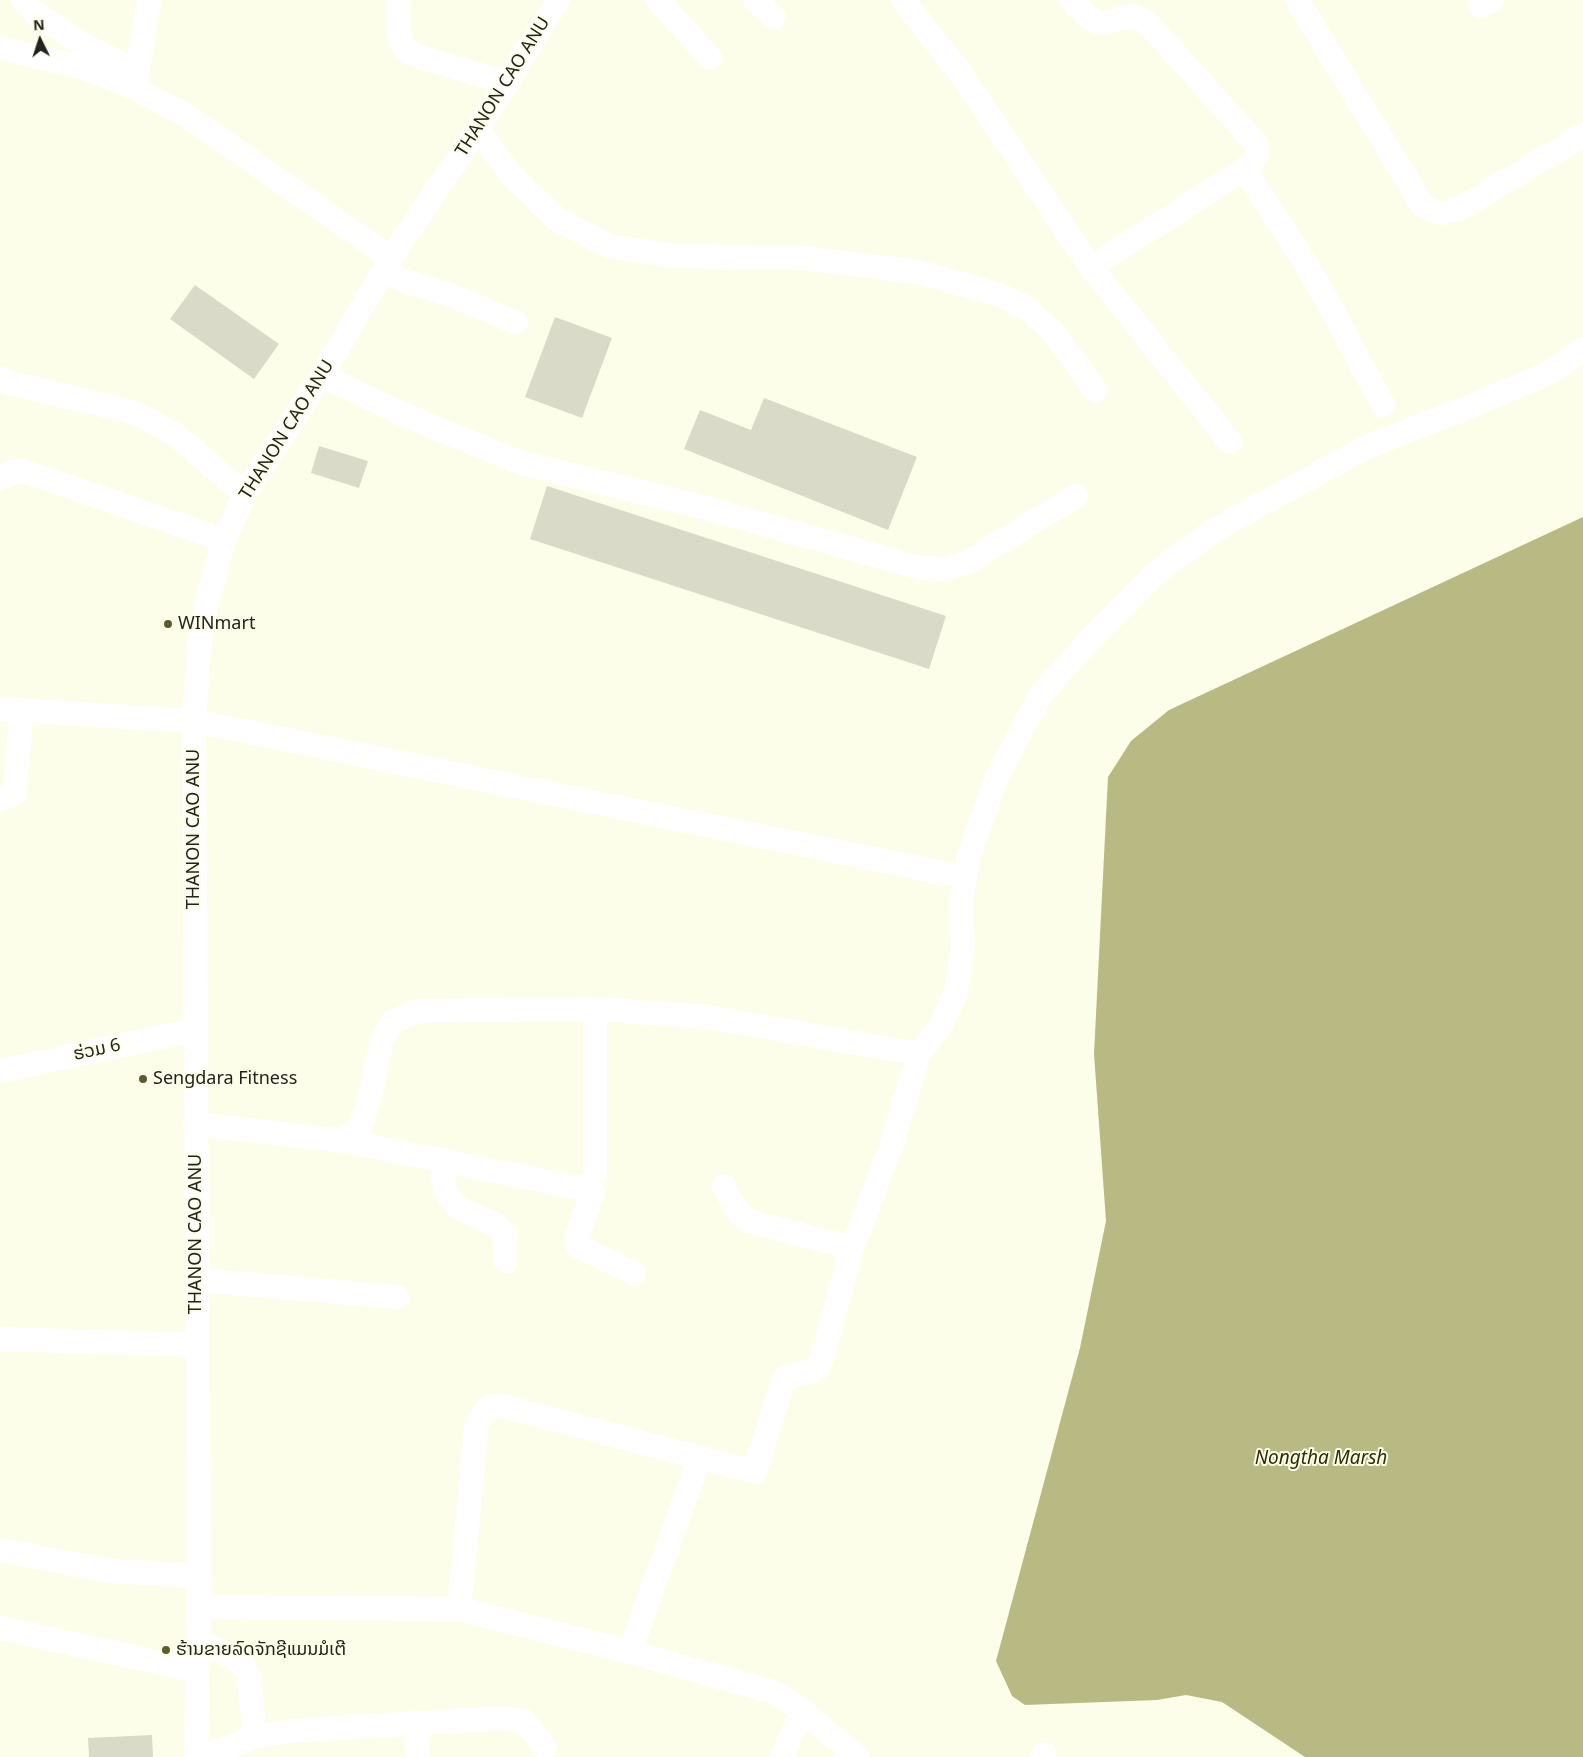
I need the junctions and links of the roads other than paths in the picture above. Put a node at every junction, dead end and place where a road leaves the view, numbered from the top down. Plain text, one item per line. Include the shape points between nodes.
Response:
1 (23, 0) edge
2 (149, 0) edge
3 (399, 0) edge
4 (558, 0) edge
5 (658, 0) edge
6 (755, 0) edge
7 (903, 0) edge
8 (1072, 0) edge
9 (1297, 0) edge
10 (774, 18) dead end
11 (0, 48) edge
12 (710, 58) dead end
13 (136, 80) junction
14 (506, 83) junction
15 (478, 129) junction
16 (1583, 134) edge
17 (1245, 169) junction
18 (388, 263) junction
19 (1091, 267) junction
20 (516, 322) dead end
21 (1583, 349) edge
22 (322, 375) junction
23 (0, 378) edge
24 (1096, 391) dead end
25 (1383, 405) dead end
26 (1230, 442) dead end
27 (0, 478) edge
28 (246, 494) junction
29 (1076, 496) dead end
30 (224, 540) junction
31 (11, 710) edge
32 (194, 721) junction
33 (0, 800) edge
34 (948, 874) dead end
35 (595, 1009) junction
36 (195, 1030) junction
37 (919, 1054) junction
38 (0, 1071) edge
39 (195, 1124) junction
40 (346, 1141) junction
41 (440, 1160) junction
42 (588, 1185) junction
43 (724, 1186) dead end
44 (852, 1248) junction
45 (506, 1261) dead end
46 (634, 1273) dead end
47 (198, 1280) junction
48 (397, 1297) dead end
49 (0, 1339) edge
50 (197, 1345) junction
51 (699, 1459) junction
52 (0, 1550) edge
53 (198, 1576) junction
54 (198, 1607) junction
55 (458, 1609) junction
56 (0, 1628) edge
57 (198, 1641) junction
58 (630, 1652) junction
59 (198, 1671) junction
60 (802, 1710) junction
61 (418, 1723) junction
62 (255, 1737) junction
63 (545, 1747) dead end
64 (196, 1757) edge
65 (203, 1757) edge
66 (417, 1757) edge
67 (782, 1757) edge
68 (858, 1757) edge

1 - 13 street via 37,14
2 - 13 street
3 - 14 street via 398,29 403,46 409,53
4 - 14 street, THANON CAO ANU
5 - 12 street
6 - 10 street
7 - 19 street via 961,74
8 - 17 street via 1089,18 1101,23 1133,16 1146,21 1256,144 1257,157
9 - 16 street via 1423,206 1440,213 1461,208
11 - 13 street
13 - 18 street
14 - 15 street, THANON CAO ANU
15 - 18 street, THANON CAO ANU
15 - 24 street via 512,176 557,219 609,246 672,256 804,258 918,272 1000,295 1029,310 1053,332
17 - 19 street
17 - 25 street via 1317,282
18 - 20 street via 401,280 445,293
18 - 22 street, THANON CAO ANU
19 - 26 street
21 - 37 street via 1553,371 1369,446 1216,530 1156,573 1086,645 1040,696 994,781 968,859 961,901 962,946 954,994 940,1026
22 - 28 street, THANON CAO ANU
22 - 29 street via 408,417 521,463 695,505 921,568 944,569 966,563
23 - 28 street via 142,416 177,436
27 - 30 street via 11,472 24,471
28 - 30 street, THANON CAO ANU
30 - 32 street, THANON CAO ANU via 206,602
31 - 32 street
31 - 33 street via 14,794
32 - 34 street
32 - 36 street, THANON CAO ANU
35 - 37 street via 708,1017
35 - 40 street via 418,1011 393,1021 382,1040 368,1104 359,1127
35 - 42 street via 595,1175
36 - 38 street, ຮ່ວມ 6
36 - 39 street, THANON CAO ANU
37 - 44 street via 891,1147
39 - 40 street
39 - 47 street, THANON CAO ANU
40 - 41 street
41 - 42 street via 575,1187
41 - 45 street via 445,1190 457,1207 496,1225 505,1234
42 - 46 street via 593,1193 577,1236 578,1246
43 - 44 street via 736,1209 748,1221
44 - 51 street via 818,1368 784,1378 755,1472
47 - 48 street
47 - 50 street, THANON CAO ANU
49 - 50 street
50 - 53 street, THANON CAO ANU
51 - 55 street via 502,1406 488,1408 477,1422
51 - 58 street
52 - 53 street via 111,1571
53 - 54 street, THANON CAO ANU
54 - 55 street
54 - 57 street, THANON CAO ANU
55 - 58 street
56 - 59 street
57 - 59 street, THANON CAO ANU
57 - 62 street via 235,1658 244,1666 249,1676
58 - 60 street via 777,1693
59 - 64 street, THANON CAO ANU
60 - 67 street
60 - 68 street
61 - 62 street via 290,1730
61 - 63 street via 503,1718 524,1721
61 - 66 street
62 - 65 street

